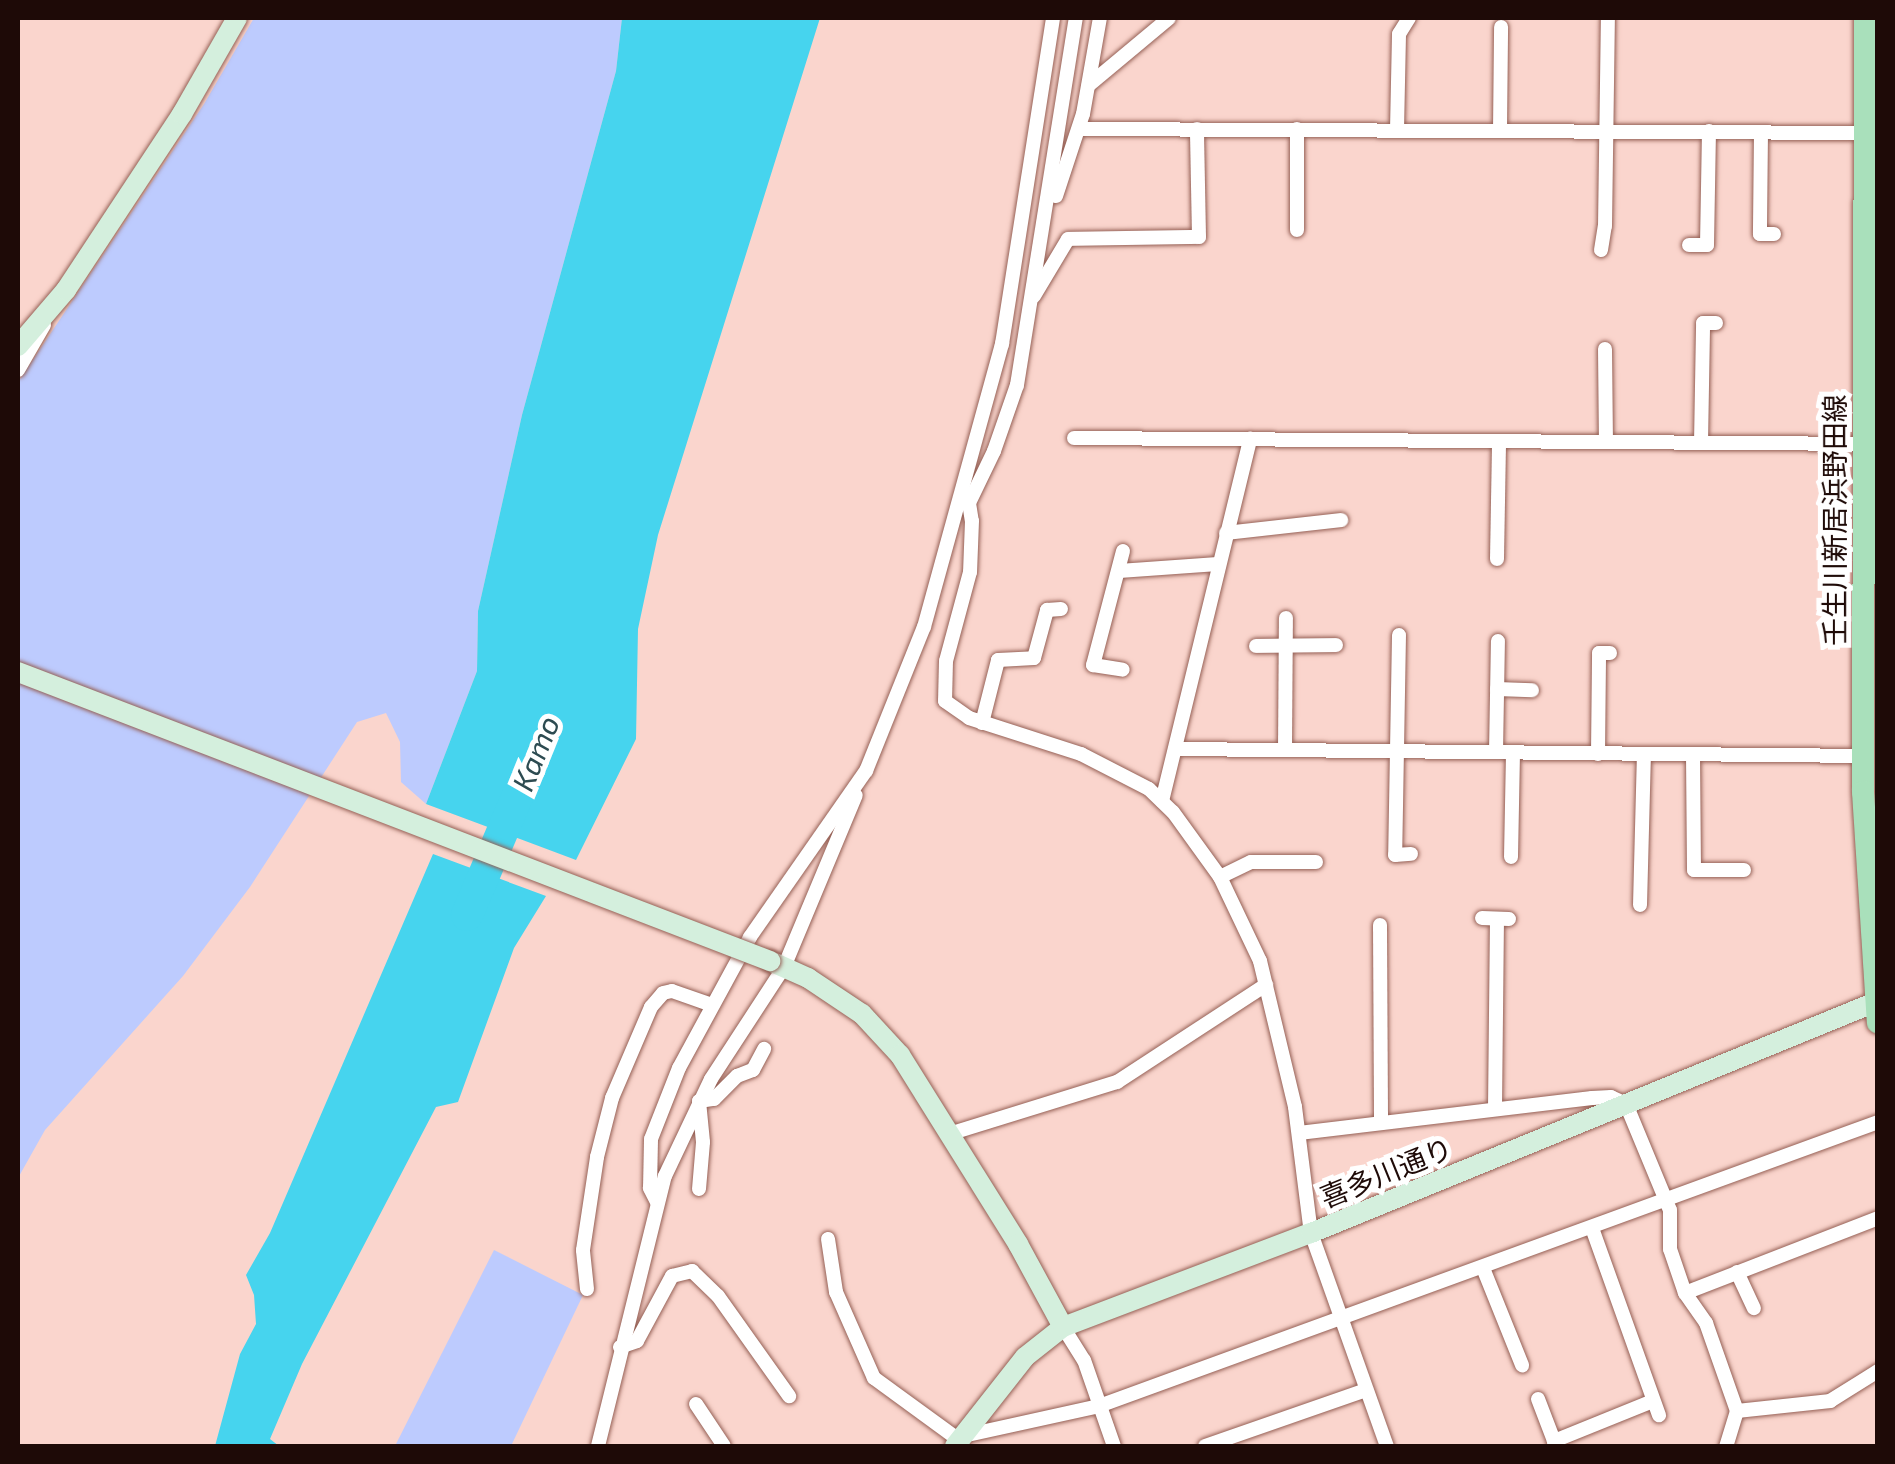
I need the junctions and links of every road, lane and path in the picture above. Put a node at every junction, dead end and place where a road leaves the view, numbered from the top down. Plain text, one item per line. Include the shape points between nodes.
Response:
1 (237, 18) edge
2 (1053, 18) edge
3 (1076, 18) edge
4 (1100, 18) edge
5 (1169, 18) edge
6 (1409, 18) edge
7 (1608, 18) edge
8 (1865, 18) edge
9 (1501, 27) dead end
10 (1090, 85) junction
11 (1197, 129) junction
12 (1297, 129) junction
13 (1079, 130) junction
14 (1397, 130) junction
15 (1500, 130) junction
16 (1607, 131) junction
17 (1709, 132) junction
18 (1760, 132) junction
19 (1871, 132) edge
20 (1048, 208) junction
21 (1297, 230) dead end
22 (1774, 234) dead end
23 (1689, 246) dead end
24 (1601, 250) dead end
25 (1034, 297) junction
26 (53, 306) junction
27 (1716, 323) dead end
28 (18, 346) edge
29 (1605, 348) dead end
30 (18, 370) edge
31 (1074, 438) dead end
32 (1250, 440) junction
33 (1499, 441) junction
34 (1606, 442) junction
35 (1701, 443) junction
36 (1871, 444) edge
37 (966, 502) junction
38 (1341, 520) dead end
39 (1226, 533) junction
40 (1123, 551) dead end
41 (1497, 559) dead end
42 (1218, 564) junction
43 (1118, 571) junction
44 (1061, 609) dead end
45 (1286, 618) dead end
46 (1399, 635) dead end
47 (1498, 640) dead end
48 (1336, 644) dead end
49 (1286, 645) junction
50 (1256, 646) dead end
51 (1610, 654) dead end
52 (1123, 670) dead end
53 (18, 672) edge
54 (1497, 689) junction
55 (1532, 690) dead end
56 (982, 723) junction
57 (1177, 749) junction
58 (1285, 750) junction
59 (1397, 751) junction
60 (1496, 752) junction
61 (1513, 752) junction
62 (1598, 754) junction
63 (1644, 754) junction
64 (1693, 754) junction
65 (1864, 756) junction
66 (866, 771) junction
67 (1162, 801) junction
68 (1411, 854) dead end
69 (1510, 857) dead end
70 (1316, 862) dead end
71 (1744, 870) dead end
72 (1220, 877) junction
73 (1640, 905) dead end
74 (1496, 919) dead end
75 (1380, 925) dead end
76 (777, 964) junction
77 (1266, 985) junction
78 (712, 1005) junction
79 (1876, 1009) edge
80 (764, 1049) dead end
81 (699, 1100) junction
82 (1626, 1104) junction
83 (1495, 1109) junction
84 (1878, 1122) edge
85 (1380, 1123) junction
86 (952, 1133) junction
87 (1299, 1133) junction
88 (699, 1189) dead end
89 (1666, 1200) junction
90 (657, 1202) junction
91 (1878, 1218) edge
92 (1592, 1228) junction
93 (1311, 1233) junction
94 (828, 1239) dead end
95 (1482, 1268) junction
96 (1738, 1272) junction
97 (587, 1289) dead end
98 (1685, 1293) junction
99 (1754, 1308) dead end
100 (1342, 1320) junction
101 (1064, 1327) junction
102 (620, 1347) junction
103 (1522, 1365) dead end
104 (1878, 1371) edge
105 (1366, 1390) junction
106 (789, 1396) dead end
107 (1538, 1399) dead end
108 (1653, 1401) junction
109 (696, 1404) dead end
110 (1100, 1406) junction
111 (1737, 1410) junction
112 (1660, 1416) dead end
113 (959, 1441) edge
114 (721, 1444) edge
115 (1555, 1444) edge
116 (598, 1446) edge
117 (1114, 1446) edge
118 (1205, 1446) edge
119 (1386, 1446) edge
120 (1726, 1446) edge

1 - 26 street via 182,114
2 - 37 street via 1016,270
3 - 20 street
4 - 10 street
5 - 10 street
6 - 14 street via 1399,34
7 - 16 street
8 - 19 main road, 壬生川新居浜野田線
9 - 15 street
10 - 13 street
11 - 12 street
11 - 13 street
11 - 25 street via 1199,237 1068,238
12 - 14 street
12 - 21 street
13 - 20 street
14 - 15 street
15 - 16 street
16 - 17 street
16 - 24 street
17 - 18 street
17 - 23 street via 1707,246
18 - 19 street
18 - 22 street via 1760,234
19 - 36 main road, 壬生川新居浜野田線
20 - 25 street
25 - 37 street via 1006,421
26 - 28 street
26 - 30 street
27 - 35 street via 1703,323
29 - 34 street
31 - 32 street
32 - 33 street
32 - 39 street
33 - 34 street
33 - 41 street
34 - 35 street
35 - 36 street
36 - 65 main road, 壬生川新居浜野田線
37 - 56 street via 970,572 944,688 950,708
37 - 66 street
38 - 39 street
39 - 42 street
40 - 43 street
42 - 43 street
42 - 57 street via 1176,728
43 - 52 street via 1093,665
44 - 56 street via 1047,610 1034,658 998,660
45 - 49 street
46 - 59 street
47 - 54 street
48 - 49 street
49 - 50 street
49 - 58 street
51 - 62 street via 1599,653
53 - 76 street, bridge
54 - 55 street
54 - 60 street
56 - 67 street via 1081,754
57 - 58 street
57 - 67 street
58 - 59 street
59 - 60 street
59 - 68 street via 1395,854
60 - 61 street
61 - 62 street
61 - 69 street
62 - 63 street
63 - 64 street
63 - 73 street
64 - 65 street
64 - 71 street via 1694,870
65 - 79 main road, 壬生川新居浜野田線
66 - 76 street
66 - 78 street via 750,937
67 - 72 street
70 - 72 street via 1252,862
72 - 77 street
74 - 83 street
75 - 85 street
76 - 81 street
76 - 86 street via 862,1014 900,1055
77 - 86 street via 1117,1082
77 - 87 street
78 - 90 street via 652,1140 650,1188
78 - 97 street via 672,991 651,1007 612,1098 597,1157 583,1250
79 - 82 street, 喜多川通り
80 - 81 street via 753,1070 714,1098
81 - 88 street
81 - 90 street
82 - 83 street via 1611,1097
82 - 89 street
82 - 93 street, 喜多川通り
83 - 85 street
84 - 89 street
85 - 87 street
86 - 101 street
87 - 93 street
89 - 92 street
89 - 98 street via 1670,1248
90 - 102 street
91 - 96 street
92 - 95 street
92 - 108 street
93 - 100 street
93 - 101 street, 喜多川通り
94 - 113 street via 829,1271 874,1378
95 - 100 street
95 - 103 street
96 - 98 street
96 - 99 street
98 - 111 street via 1706,1323
100 - 105 street
100 - 110 street
101 - 110 street
101 - 113 street, 喜多川通り via 1026,1356
102 - 106 street via 638,1340 672,1276 692,1272 718,1296
102 - 116 street
104 - 111 street via 1830,1401
105 - 118 street
105 - 119 street
107 - 115 street
108 - 112 street
108 - 115 street
109 - 114 street
110 - 113 street
110 - 117 street
111 - 120 street

